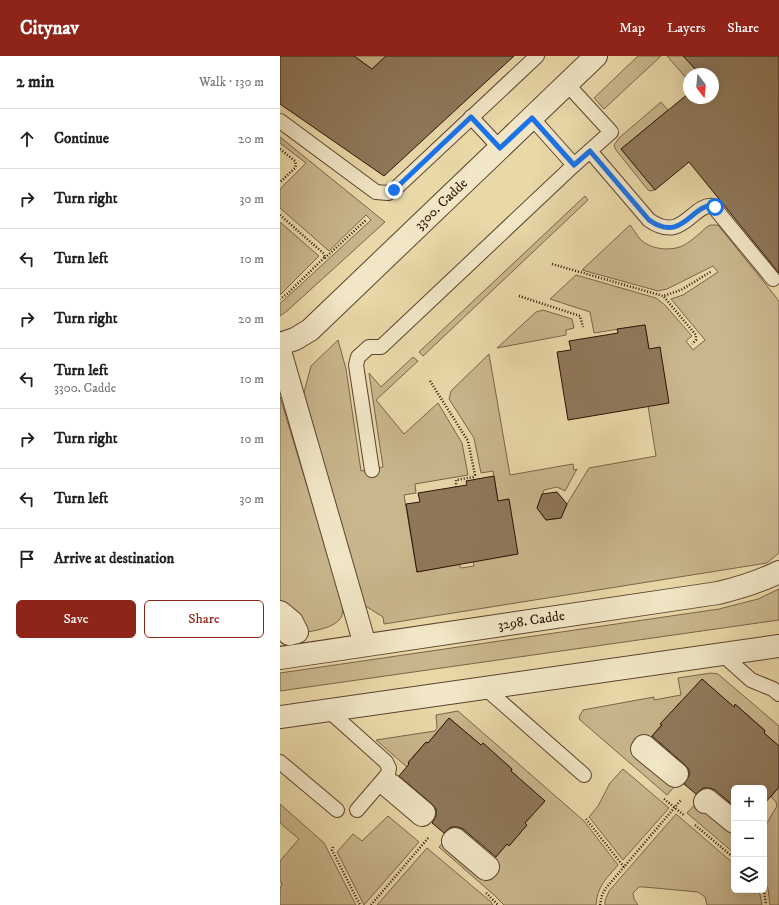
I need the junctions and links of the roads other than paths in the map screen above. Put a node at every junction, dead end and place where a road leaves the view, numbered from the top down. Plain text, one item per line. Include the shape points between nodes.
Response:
1 (537, 56) edge
2 (596, 56) edge
3 (567, 84) junction
4 (471, 117) junction
5 (532, 118) junction
6 (280, 121) edge
7 (500, 148) junction
8 (590, 151) junction
9 (574, 165) junction
10 (773, 279) dead end
11 (280, 344) edge
12 (280, 351) edge
13 (372, 470) dead end
14 (779, 572) edge
15 (280, 612) edge
16 (280, 622) edge
17 (365, 645) junction
18 (779, 646) edge
19 (722, 654) junction
20 (280, 658) edge
21 (486, 688) junction
22 (779, 694) edge
23 (328, 710) junction
24 (280, 717) edge
25 (280, 762) edge
26 (584, 775) dead end
27 (337, 810) dead end
28 (357, 810) dead end
29 (733, 821) edge
30 (731, 824) edge

1 - 4 lane
2 - 3 street, 3300. Cadde
3 - 5 street, 3300. Cadde
3 - 8 lane via 611,132
4 - 6 lane via 394,190 382,193 376,192
4 - 7 lane
5 - 7 street, 3300. Cadde
5 - 9 lane
7 - 11 street, 3300. Cadde via 310,330
8 - 9 lane
8 - 10 lane via 649,220 656,224 674,227 705,207 713,206
9 - 13 lane via 381,347 369,347 358,357 356,365
12 - 17 street
14 - 17 street, 3298. Cadde via 741,588
15 - 16 street via 292,622 297,632 289,634
17 - 20 street, 3298. Cadde
18 - 19 street
19 - 21 street
19 - 22 lane via 751,680 773,688
21 - 23 street
21 - 26 lane
23 - 24 street
23 - 28 lane via 386,762 389,768 388,774
25 - 27 lane
29 - 30 street via 707,800 705,802

